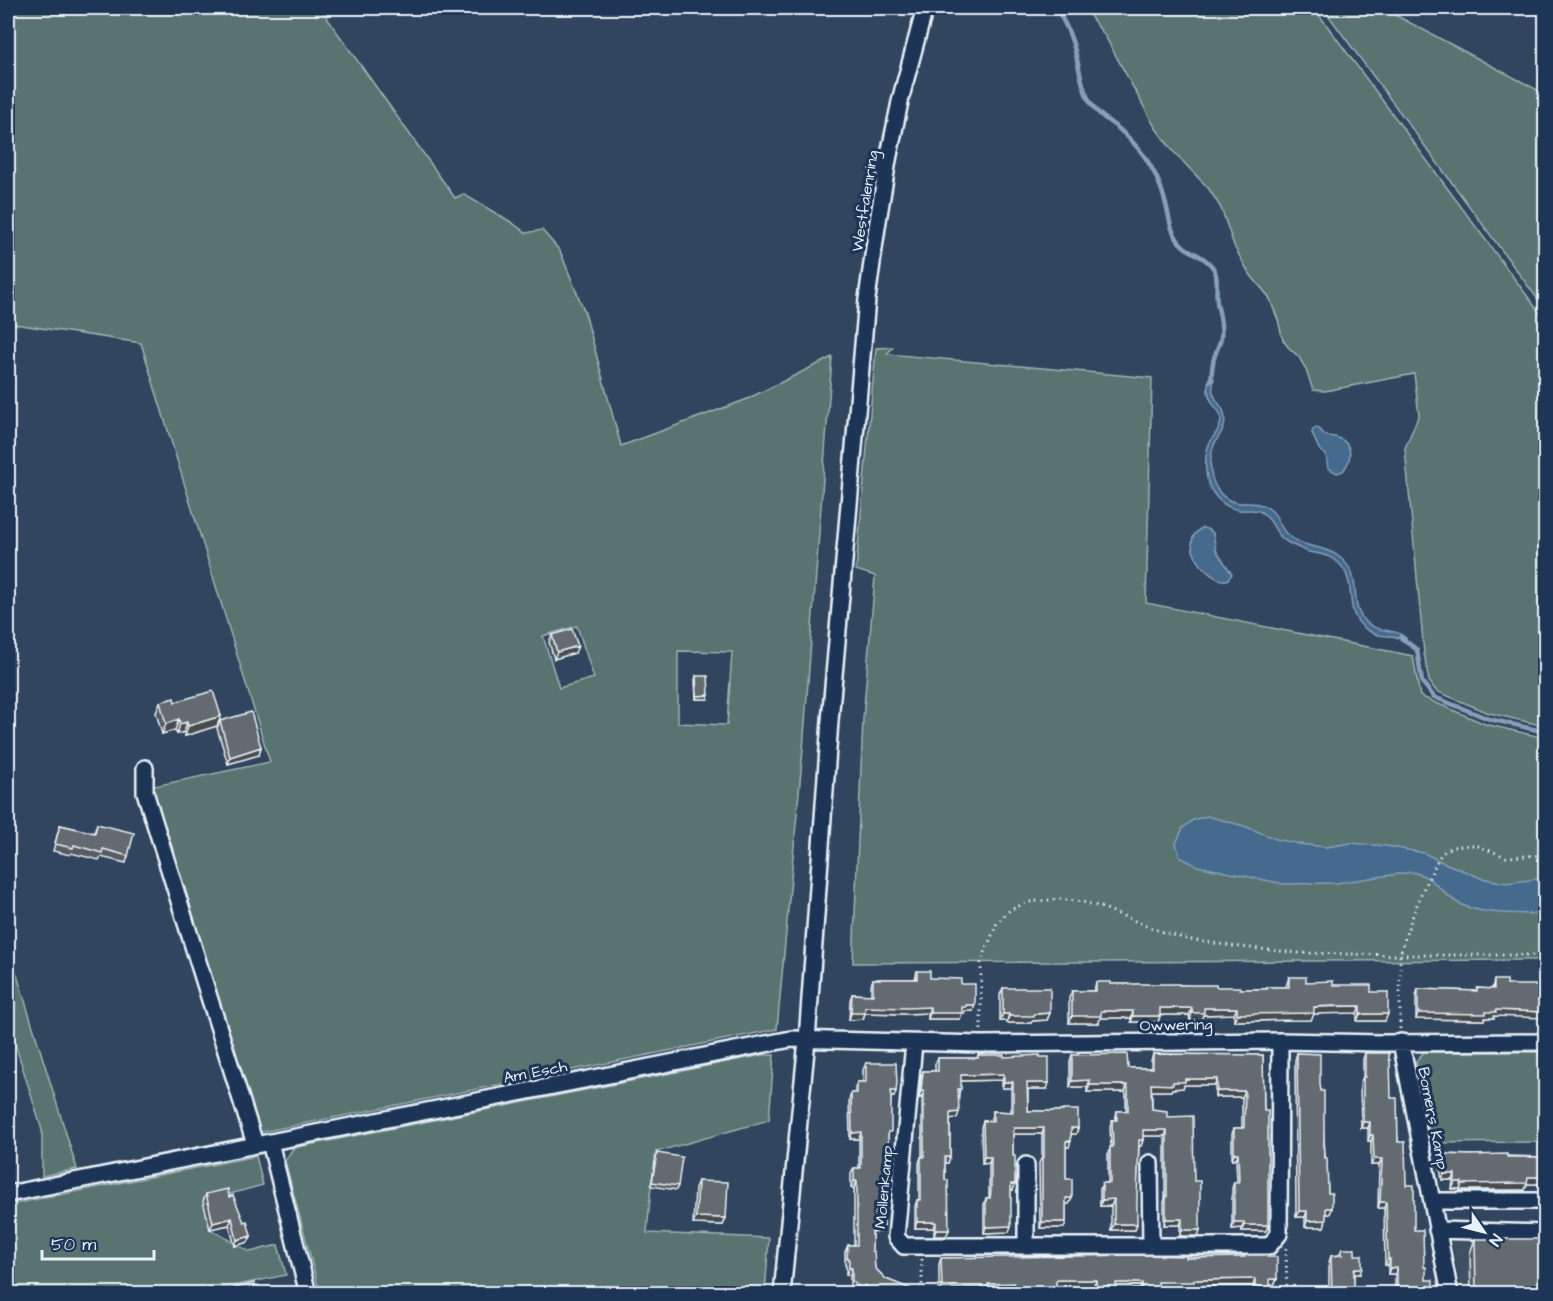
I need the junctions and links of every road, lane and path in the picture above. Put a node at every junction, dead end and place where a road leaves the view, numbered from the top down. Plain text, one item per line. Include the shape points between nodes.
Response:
1 (925, 8) edge
2 (145, 768) dead end
3 (1545, 855) edge
4 (1400, 955) junction
5 (1545, 955) edge
6 (807, 1040) junction
7 (1280, 1041) junction
8 (914, 1042) junction
9 (1401, 1042) junction
10 (1545, 1042) edge
11 (981, 1044) junction
12 (263, 1143) junction
13 (1150, 1163) dead end
14 (1026, 1165) dead end
15 (8, 1194) edge
16 (1432, 1201) junction
17 (1545, 1201) edge
18 (1437, 1230) junction
19 (1545, 1233) edge
20 (1279, 1234) junction
21 (921, 1246) junction
22 (1026, 1246) junction
23 (1151, 1246) junction
24 (308, 1293) edge
25 (782, 1293) edge
26 (922, 1293) edge
27 (1287, 1293) edge
28 (1450, 1293) edge

1 - 6 street, Westfalenring via 888,160 867,299
2 - 12 street via 145,792
3 - 4 path via 1506,857 1471,845 1446,850 1421,894
4 - 5 path
4 - 9 path
4 - 11 path via 1298,953 1232,946 1186,939 1083,902 1029,902 1011,909 997,923 981,962
6 - 8 street, Owwering
6 - 12 street, Am Esch via 791,1039
6 - 25 street, Westfalenring
7 - 9 street, Owwering
7 - 11 street, Owwering
7 - 20 street
8 - 11 street, Owwering
8 - 21 street, Möllenkamp via 896,1237 904,1246
9 - 10 street, Owwering
9 - 16 street, Bomers Kamp
12 - 15 street, Am Esch
12 - 24 street
13 - 23 street
14 - 22 street
16 - 17 street
16 - 18 street, Bomers Kamp
18 - 19 street
18 - 28 street, Bomers Kamp
20 - 23 street, Möllenkamp via 1269,1246
20 - 27 path via 1287,1249
21 - 22 street, Möllenkamp
21 - 26 path
22 - 23 street, Möllenkamp

